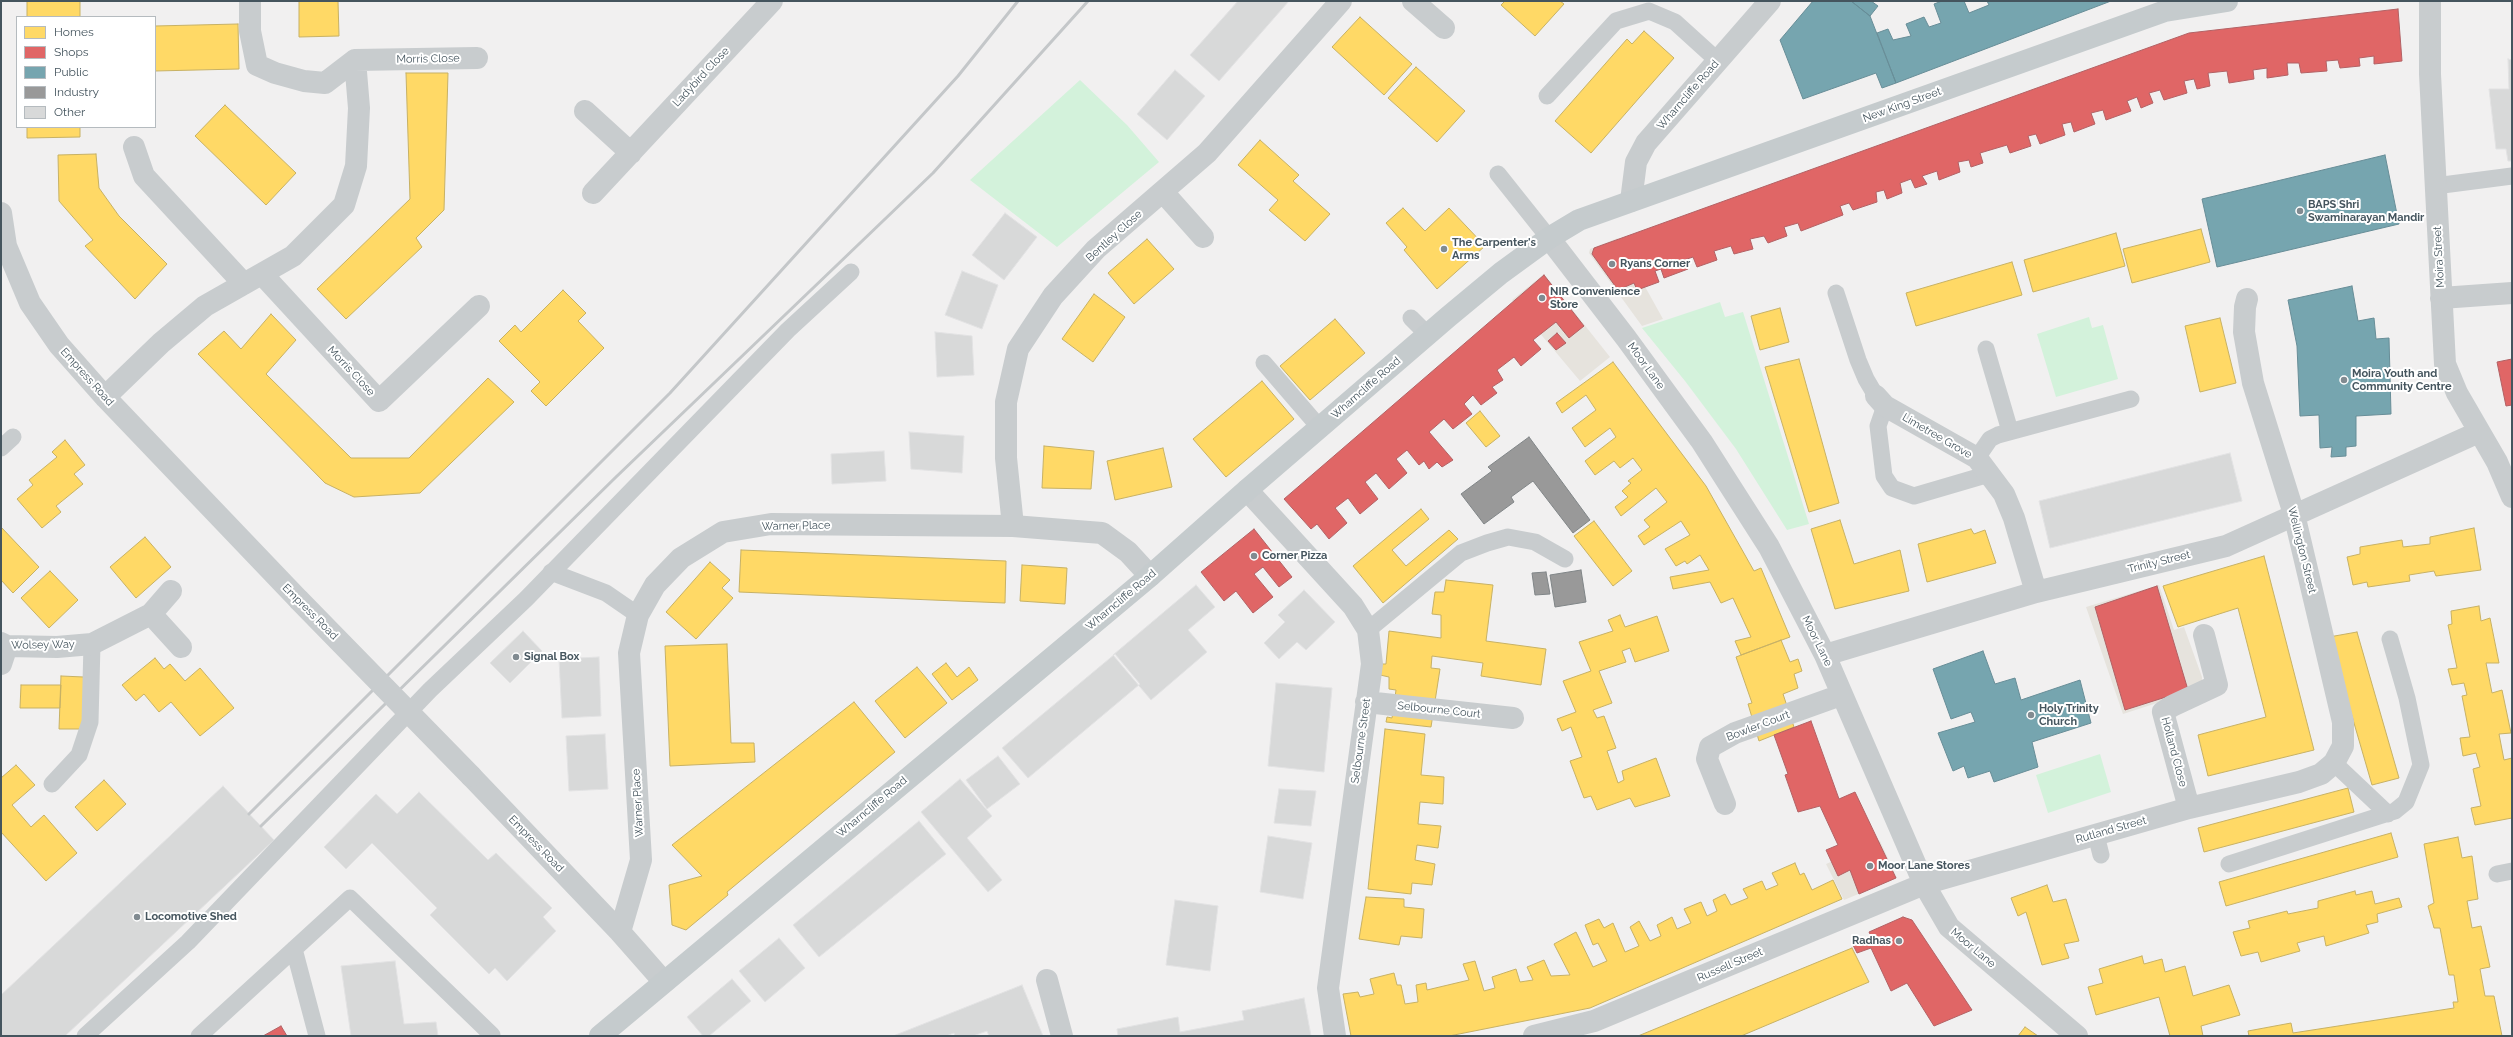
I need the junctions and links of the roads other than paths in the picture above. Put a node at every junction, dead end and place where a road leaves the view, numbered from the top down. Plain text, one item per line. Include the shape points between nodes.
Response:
1 (250, 1) edge
2 (772, 1) edge
3 (1342, 1) edge
4 (1413, 1) edge
5 (1770, 1) edge
6 (2227, 1) edge
7 (2430, 1) edge
8 (1444, 28) dead end
9 (477, 58) dead end
10 (355, 60) junction
11 (1718, 61) junction
12 (1547, 96) dead end
13 (585, 111) dead end
14 (134, 147) dead end
15 (630, 153) junction
16 (1498, 174) dead end
17 (2512, 176) edge
18 (2435, 186) junction
19 (1163, 192) junction
20 (593, 193) dead end
21 (1631, 201) junction
22 (1, 213) edge
23 (1579, 220) joint
24 (1202, 237) dead end
25 (1549, 238) junction
26 (851, 272) dead end
27 (253, 279) junction
28 (1836, 293) dead end
29 (2512, 293) edge
30 (2441, 298) junction
31 (2247, 300) dead end
32 (479, 306) dead end
33 (1411, 318) dead end
34 (1428, 335) junction
35 (1986, 349) dead end
36 (1264, 363) dead end
37 (105, 397) junction
38 (2131, 399) dead end
39 (1880, 401) junction
40 (1320, 428) junction
41 (2010, 431) junction
42 (2479, 432) junction
43 (1983, 466) junction
44 (1247, 490) junction
45 (2512, 498) edge
46 (2294, 514) junction
47 (1013, 526) junction
48 (1565, 559) dead end
49 (551, 572) junction
50 (1150, 576) junction
51 (171, 591) dead end
52 (2036, 592) junction
53 (151, 614) junction
54 (638, 615) junction
55 (1368, 630) junction
56 (2204, 635) dead end
57 (2390, 639) dead end
58 (92, 644) junction
59 (181, 646) dead end
60 (3, 651) edge
61 (1825, 655) junction
62 (1841, 695) junction
63 (1366, 702) junction
64 (1513, 718) dead end
65 (2334, 762) junction
66 (2299, 782) joint
67 (52, 784) dead end
68 (1725, 804) dead end
69 (2189, 808) junction
70 (2388, 814) junction
71 (2229, 864) dead end
72 (1924, 884) junction
73 (620, 932) junction
74 (294, 949) junction
75 (1047, 980) dead end
76 (664, 982) junction
77 (492, 1035) dead end
78 (85, 1036) edge
79 (199, 1036) edge
80 (317, 1036) edge
81 (600, 1036) edge
82 (1062, 1036) edge
83 (1335, 1036) edge
84 (1534, 1036) edge
85 (2077, 1036) edge

1 - 10 street via 250,31 257,65 304,81 325,83
2 - 15 street, Ladybird Close
3 - 19 street, Bentley Close via 1207,153
4 - 8 street
5 - 11 street, Wharncliffe Road
6 - 21 main road, New King Street via 2166,11
7 - 18 street, Moira Street
9 - 10 street, Morris Close
10 - 27 street via 359,108 356,166 344,204 293,256
11 - 12 lane via 1675,22 1649,11 1616,21
11 - 21 street, Wharncliffe Road via 1646,143 1636,162
13 - 15 street
14 - 27 street, Morris Close via 144,176
15 - 20 street, Ladybird Close
16 - 25 lane
17 - 18 lane
18 - 30 street, Moira Street
19 - 24 street
19 - 47 street, Bentley Close via 1091,255 1053,296 1018,349 1006,402 1006,458
21 - 23 main road, New King Street
22 - 37 street, Empress Road via 6,246 30,303 58,345
23 - 25 main road, Wharncliffe Road
25 - 34 main road, Wharncliffe Road via 1501,273
25 - 61 street, Moor Lane via 1702,442 1769,547
26 - 49 lane via 788,330
27 - 32 street, Morris Close via 379,401
27 - 37 street via 205,306 161,343
28 - 39 lane via 1858,360
29 - 30 street
30 - 42 street, Moira Street via 2445,364 2457,393
31 - 46 street, Wellington Street via 2244,332 2253,383
33 - 34 lane
34 - 40 main road, Wharncliffe Road
35 - 41 lane
36 - 40 lane
37 - 73 street, Empress Road, bridge
38 - 41 lane
39 - 43 street, Limetree Grove
39 - 43 lane via 1878,426 1884,476 1892,488 1914,496
40 - 44 main road, Wharncliffe Road
41 - 43 lane via 1990,439
42 - 45 street, Moira Street via 2497,462
42 - 46 street, Trinity Street
43 - 52 street, Limetree Grove via 2004,494 2014,518
44 - 50 main road, Wharncliffe Road
44 - 55 street, Selbourne Street via 1353,606
46 - 52 street, Trinity Street via 2226,546
46 - 65 street, Wellington Street via 2342,722 2343,746
47 - 50 street, Warner Place via 1102,533 1128,552
47 - 54 street, Warner Place via 771,524 723,532 680,558 655,585
48 - 55 lane via 1535,542 1508,537 1486,543 1461,553
49 - 54 lane via 606,593
49 - 78 lane via 430,690 188,942
50 - 76 main road, Wharncliffe Road
51 - 53 street, Wolsey Way
52 - 61 street, Trinity Street
53 - 58 street, Wolsey Way
53 - 59 street
54 - 73 street, Warner Place via 629,653 641,860
55 - 63 street, Selbourne Street via 1372,664
56 - 69 street, Holland Close via 2217,685 2163,712
57 - 70 lane via 2407,698 2421,765 2406,802
58 - 60 street, Wolsey Way
58 - 67 lane via 90,722 79,755
61 - 62 street, Moor Lane
62 - 68 street, Bowler Court via 1735,733 1710,747 1707,759
62 - 72 street, Moor Lane
63 - 64 street, Selbourne Court
63 - 83 street, Selbourne Street via 1328,988
65 - 66 street, Wellington Street via 2321,774
65 - 70 lane
66 - 69 street, Rutland Street
69 - 72 street, Rutland Street via 2099,845
70 - 71 lane
72 - 84 street, Russell Street via 1594,1021
72 - 85 street, Moor Lane via 1948,927
73 - 76 street, Empress Road
74 - 77 lane via 350,898
74 - 79 lane
74 - 80 lane
75 - 82 street
76 - 81 main road, Wharncliffe Road

